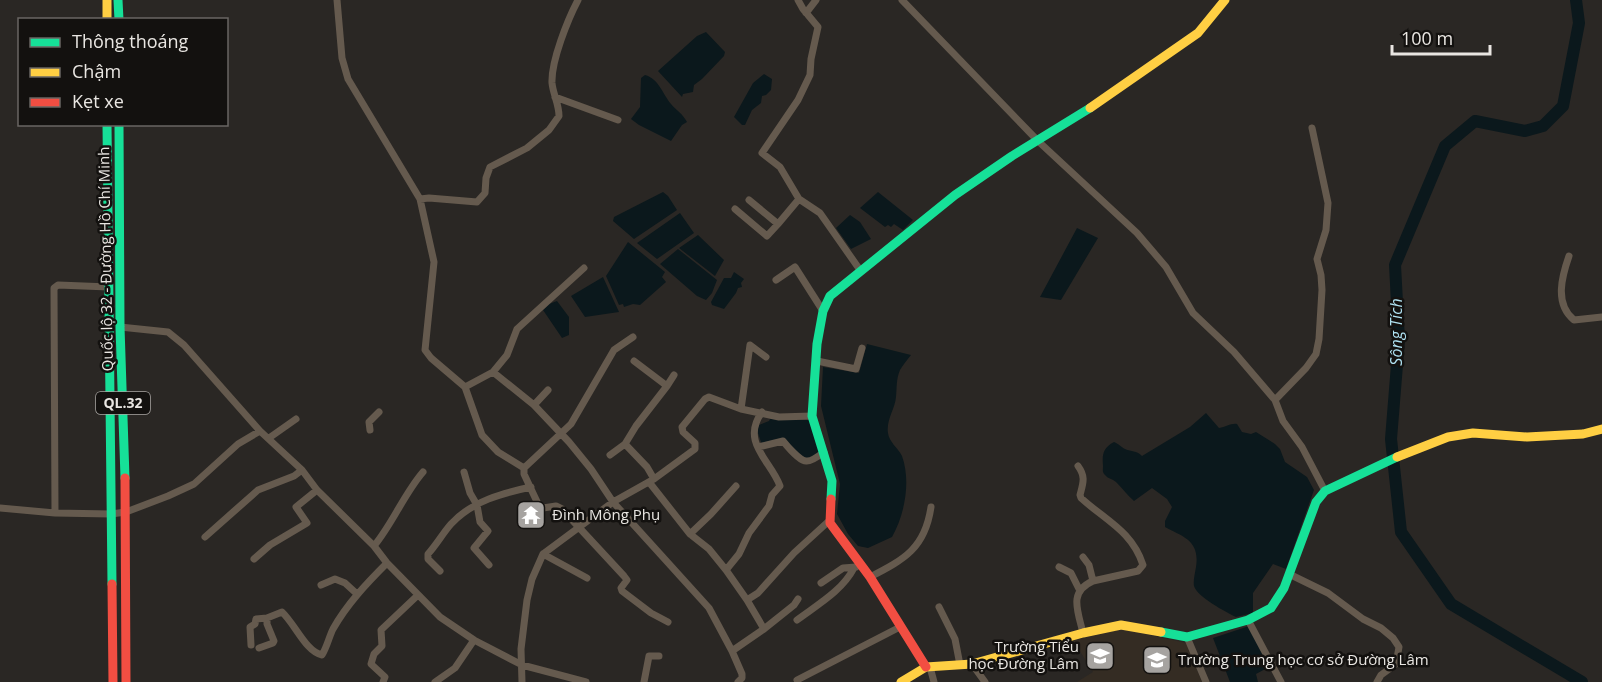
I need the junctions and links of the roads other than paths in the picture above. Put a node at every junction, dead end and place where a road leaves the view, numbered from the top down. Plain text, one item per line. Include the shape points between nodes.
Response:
1 (99, 0) edge
2 (107, 0) edge
3 (118, 0) edge
4 (337, 0) edge
5 (578, 0) edge
6 (798, 0) edge
7 (816, 0) edge
8 (902, 0) edge
9 (1225, 0) edge
10 (806, 13) junction
11 (107, 17) edge
12 (118, 18) edge
13 (555, 97) junction
14 (618, 120) dead end
15 (108, 126) edge
16 (119, 126) edge
17 (1312, 128) dead end
18 (1038, 141) junction
19 (799, 199) junction
20 (420, 200) junction
21 (749, 201) dead end
22 (735, 209) dead end
23 (778, 224) junction
24 (1569, 256) dead end
25 (584, 268) dead end
26 (860, 270) junction
27 (776, 280) dead end
28 (108, 287) junction
29 (823, 311) junction
30 (1602, 317) edge
31 (120, 327) junction
32 (633, 337) dead end
33 (862, 348) dead end
34 (766, 357) dead end
35 (634, 361) dead end
36 (817, 361) junction
37 (493, 372) junction
38 (674, 375) dead end
39 (668, 386) junction
40 (465, 387) junction
41 (548, 390) dead end
42 (1275, 400) junction
43 (534, 405) junction
44 (741, 409) junction
45 (379, 412) dead end
46 (762, 412) junction
47 (812, 417) junction
48 (296, 419) dead end
49 (1602, 429) edge
50 (260, 430) junction
51 (370, 430) dead end
52 (561, 435) junction
53 (269, 438) junction
54 (625, 444) junction
55 (759, 447) junction
56 (825, 452) junction
57 (610, 455) dead end
58 (1078, 466) dead end
59 (524, 468) junction
60 (302, 470) junction
61 (423, 472) dead end
62 (464, 472) dead end
63 (652, 480) junction
64 (736, 486) dead end
65 (531, 487) junction
66 (317, 490) junction
67 (1325, 491) junction
68 (613, 502) junction
69 (477, 505) junction
70 (931, 507) dead end
71 (0, 508) edge
72 (126, 512) junction
73 (55, 513) junction
74 (111, 514) junction
75 (830, 520) junction
76 (580, 528) junction
77 (690, 534) junction
78 (205, 537) dead end
79 (374, 546) junction
80 (543, 555) junction
81 (1083, 557) dead end
82 (254, 559) dead end
83 (387, 563) junction
84 (489, 566) dead end
85 (858, 567) junction
86 (1059, 567) dead end
87 (726, 570) junction
88 (440, 571) dead end
89 (1289, 574) junction
90 (870, 577) junction
91 (586, 578) dead end
92 (1093, 580) junction
93 (821, 583) dead end
94 (321, 585) dead end
95 (1080, 589) junction
96 (357, 594) junction
97 (418, 596) junction
98 (798, 599) dead end
99 (747, 600) junction
100 (939, 607) dead end
101 (267, 618) junction
102 (797, 620) dead end
103 (1248, 620) junction
104 (668, 622) dead end
105 (900, 627) junction
106 (764, 629) junction
107 (1083, 633) junction
108 (1187, 637) junction
109 (474, 640) junction
110 (250, 645) dead end
111 (259, 648) dead end
112 (732, 651) junction
113 (659, 656) dead end
114 (972, 664) junction
115 (522, 665) junction
116 (960, 665) junction
117 (928, 667) junction
118 (797, 680) dead end
119 (113, 682) edge
120 (126, 682) edge
121 (383, 682) edge
122 (435, 682) edge
123 (522, 682) edge
124 (586, 682) edge
125 (644, 682) edge
126 (738, 682) edge
127 (901, 682) edge
128 (934, 682) edge
129 (985, 682) edge
130 (1206, 682) edge
131 (1281, 682) edge
132 (1377, 682) edge

1 - 11 street
2 - 11 main road
3 - 12 main road
4 - 20 street via 342,58 348,79
5 - 13 street via 554,67
6 - 10 street
7 - 10 street
8 - 18 street
9 - 18 main road via 1198,33 1177,50
10 - 19 street via 818,27 810,75 762,153 780,167
13 - 14 street
13 - 20 street via 559,112 556,120 527,148 490,167 480,200
15 - 28 main road, Quốc lộ 32 - Đường Hồ Chí Minh / QL.32
16 - 31 main road, Quốc lộ 32 - Đường Hồ Chí Minh / QL.32
17 - 42 street via 1328,203 1326,230 1317,259 1322,283 1319,339 1316,354 1306,368
18 - 26 main road via 955,195
18 - 42 street via 1137,233 1166,267 1193,313 1234,352
19 - 23 street
19 - 26 street via 820,213
20 - 40 street via 434,262 425,350
21 - 23 street
22 - 23 street via 767,236
24 - 30 street via 1563,273 1561,303 1565,311 1574,320
25 - 37 street via 517,329 507,355
26 - 29 main road via 830,296
27 - 29 street via 795,267
28 - 73 street via 54,288
28 - 74 main road, Quốc lộ 32 - Đường Hồ Chí Minh / QL.32
29 - 36 main road
31 - 50 street via 157,330 175,337
31 - 72 main road, Quốc lộ 32 - Đường Hồ Chí Minh / QL.32
32 - 52 street via 614,350 578,416
33 - 36 street via 856,369
34 - 44 street via 750,345
35 - 39 street
36 - 47 main road
37 - 40 street
37 - 43 street
38 - 39 street
39 - 54 street
40 - 59 street via 482,435 498,452
41 - 43 street
42 - 67 street via 1283,421
43 - 52 street
44 - 46 street
44 - 63 street via 707,397 682,427 695,443 695,449
45 - 51 street via 369,422
46 - 47 street via 779,417
46 - 55 street via 754,428
47 - 56 main road
48 - 53 street
49 - 67 main road via 1584,434 1527,437 1473,433 1448,436
50 - 53 street
50 - 72 street via 238,444 194,484
52 - 59 street
52 - 68 street
53 - 60 street
54 - 57 street
54 - 63 street via 647,467
55 - 56 street via 783,441 807,462
55 - 87 street via 780,486
56 - 75 main road via 832,481
58 - 92 street via 1085,481 1081,498 1121,529 1143,565 1138,571
59 - 65 street
60 - 66 street
60 - 78 street via 258,490
61 - 79 street
62 - 69 street
63 - 68 street
63 - 77 street
64 - 77 street
65 - 69 street
65 - 76 street via 541,508 559,507
66 - 79 street
66 - 82 street via 296,507 308,521
67 - 89 main road via 1316,502
68 - 76 street
68 - 112 street via 709,608
69 - 84 street via 480,522 488,531 474,548
69 - 88 street via 462,513 428,554
70 - 90 street via 913,551
71 - 73 street
72 - 74 street
72 - 120 main road, Quốc lộ 32 - Đường Hồ Chí Minh / QL.32
73 - 74 street
74 - 119 main road, Quốc lộ 32 - Đường Hồ Chí Minh / QL.32
75 - 85 main road
75 - 99 street
76 - 80 street
76 - 104 street via 626,579 622,591
77 - 87 street
79 - 83 street
80 - 91 street
80 - 115 street via 527,600 520,649
81 - 92 street
83 - 96 street
83 - 97 street
85 - 90 main road
85 - 93 street via 843,568
85 - 102 street via 841,586
86 - 95 street via 1071,573
87 - 99 street
89 - 103 main road via 1271,609
89 - 132 street via 1328,593 1393,638 1399,647 1396,664
90 - 105 main road
92 - 95 street
94 - 96 street via 335,579
95 - 107 street via 1077,607
96 - 101 street via 336,624 322,655 308,646 283,613
97 - 109 street
97 - 121 street via 381,630 382,646 371,663 385,677
98 - 106 street
99 - 106 street
100 - 116 street via 955,639
101 - 110 street via 257,618 250,626
101 - 111 street via 274,641
103 - 108 main road
103 - 131 street
105 - 117 main road
105 - 118 street
106 - 112 street
107 - 108 main road via 1121,625
107 - 114 main road
108 - 130 street
109 - 115 street
109 - 122 street via 455,668
112 - 126 street via 742,674
113 - 125 street via 649,656
114 - 116 main road
114 - 129 street
115 - 123 street
115 - 124 street
116 - 117 main road
117 - 127 main road
117 - 128 street

